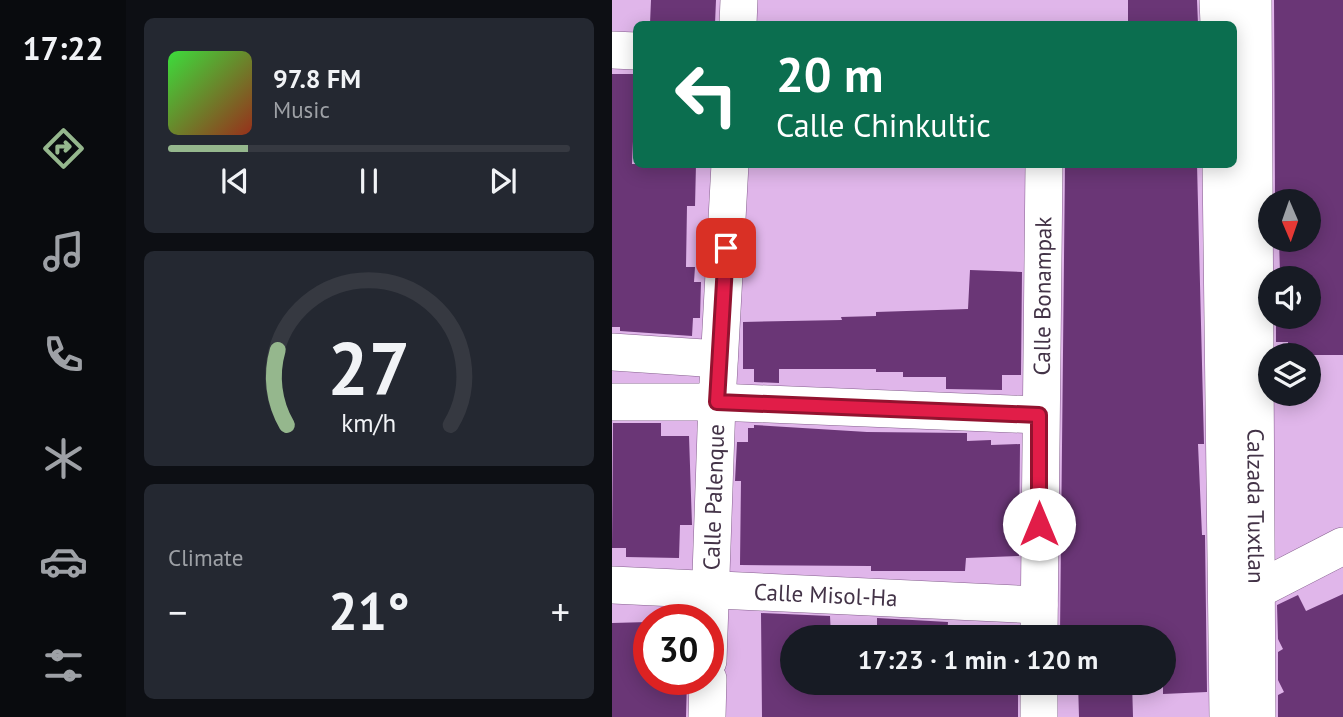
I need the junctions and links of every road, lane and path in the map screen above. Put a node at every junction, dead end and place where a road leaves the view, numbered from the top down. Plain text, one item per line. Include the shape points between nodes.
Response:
1 (739, 0) edge
2 (1218, 0) edge
3 (1253, 0) edge
4 (738, 21) edge
5 (1219, 21) edge
6 (612, 50) edge
7 (633, 51) edge
8 (730, 168) edge
9 (1044, 168) edge
10 (1221, 168) edge
11 (612, 352) edge
12 (719, 359) junction
13 (612, 402) edge
14 (717, 402) junction
15 (1039, 415) junction
16 (1342, 546) edge
17 (612, 585) edge
18 (710, 588) junction
19 (1241, 598) junction
20 (710, 604) edge
21 (1039, 621) edge
22 (708, 695) edge
23 (1039, 695) edge
24 (707, 717) edge
25 (1039, 717) edge
26 (1228, 717) edge
27 (1257, 717) edge

1 - 4 street
2 - 5 street
3 - 19 street, Calzada Tuxtlan
6 - 7 street
8 - 12 street, Calle Palenque
9 - 15 street, Calle Bonampak
10 - 19 street, Calzada Tuxtlan
11 - 12 street
12 - 14 street, Calle Palenque
13 - 14 street
14 - 15 street
14 - 18 street, Calle Palenque
15 - 21 street, Calle Bonampak
16 - 19 street
17 - 18 street, Calle Misol-Ha
18 - 20 street, Calle Palenque
18 - 21 street, Calle Misol-Ha
19 - 26 street, Calzada Tuxtlan
19 - 27 street, Calzada Tuxtlan
22 - 24 street
23 - 25 street

